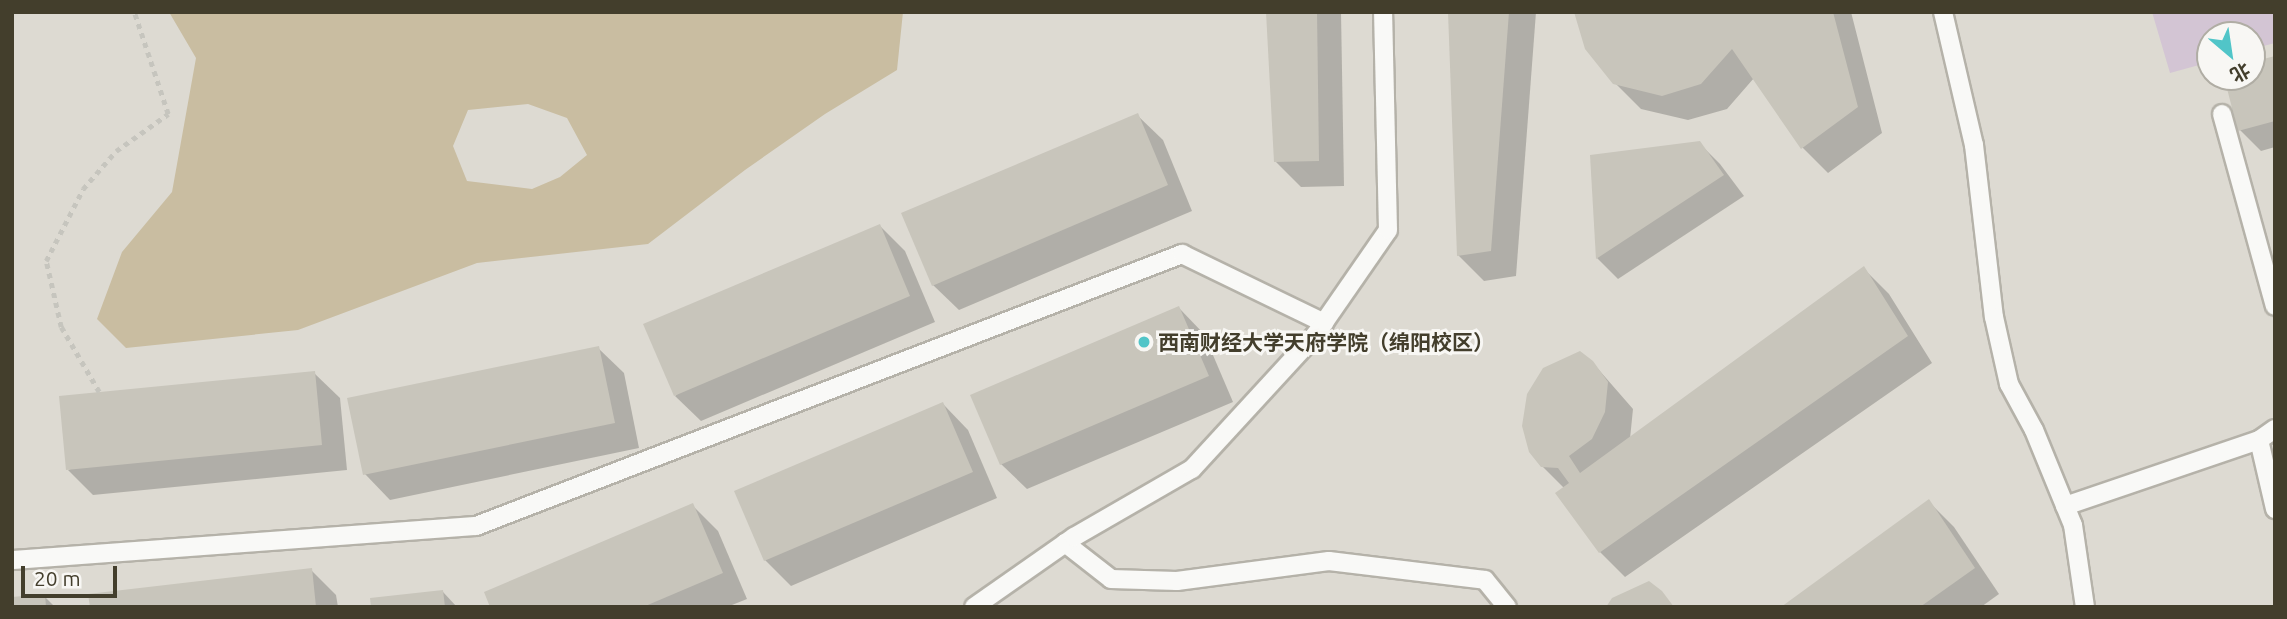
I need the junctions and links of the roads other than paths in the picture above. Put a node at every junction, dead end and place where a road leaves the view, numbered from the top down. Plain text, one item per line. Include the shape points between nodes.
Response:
1 (1383, 12) edge
2 (1943, 12) edge
3 (2222, 114) dead end
4 (2275, 306) edge
5 (1324, 323) junction
6 (2275, 429) edge
7 (2259, 440) junction
8 (2065, 506) junction
9 (2275, 509) edge
10 (1065, 543) junction
11 (12, 560) edge
12 (974, 607) edge
13 (1507, 607) edge
14 (2085, 607) edge

1 - 5 lane via 1388,230
2 - 8 lane via 1974,145 1994,317 2009,384 2034,430
3 - 4 lane
5 - 10 lane via 1192,469
5 - 11 lane via 1182,254 476,526
6 - 7 lane
7 - 8 lane
7 - 9 lane
8 - 14 lane via 2073,525
10 - 12 lane
10 - 13 lane via 1111,579 1177,581 1329,561 1485,580

